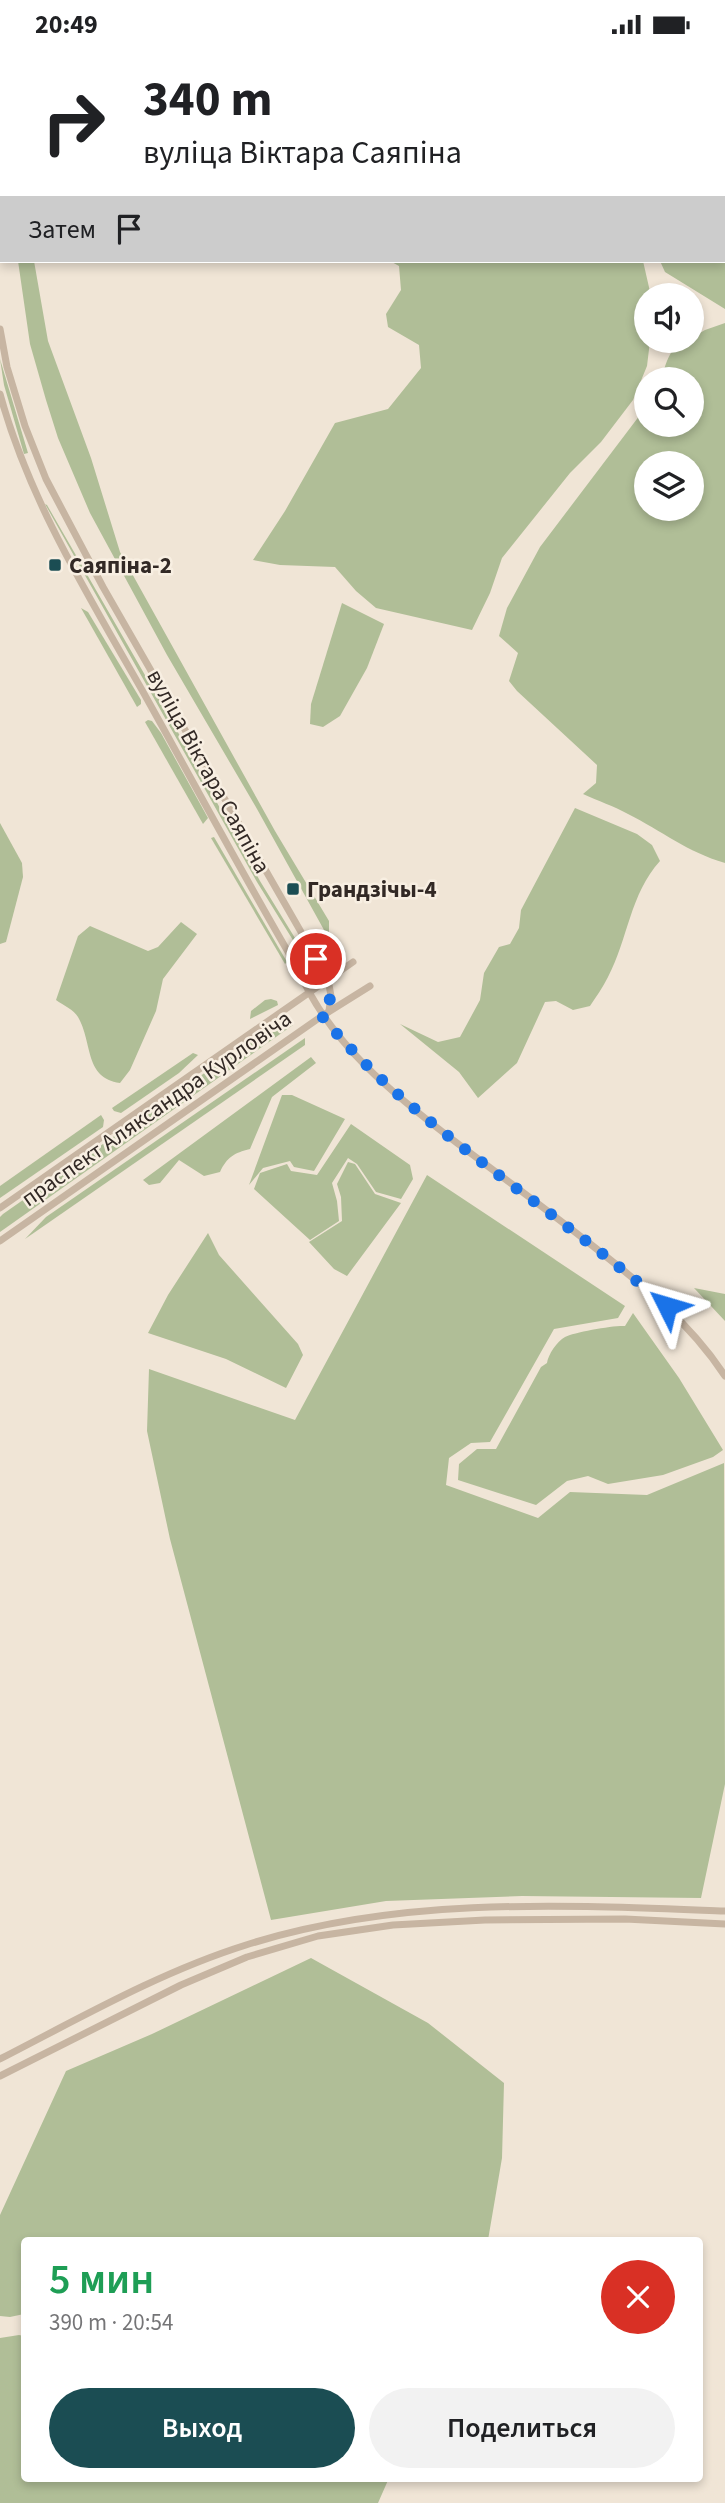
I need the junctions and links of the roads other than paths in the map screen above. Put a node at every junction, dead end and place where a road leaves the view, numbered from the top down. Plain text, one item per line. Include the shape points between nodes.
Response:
1 (0, 329) edge
2 (0, 394) edge
3 (46, 479) junction
4 (31, 484) junction
5 (353, 962) dead end
6 (328, 979) junction
7 (370, 986) dead end
8 (308, 992) junction
9 (326, 1013) junction
10 (0, 1207) edge
11 (0, 1241) edge
12 (725, 1376) edge
13 (725, 1911) edge
14 (724, 1924) edge
15 (324, 1925) junction
16 (318, 1936) junction
17 (0, 2059) edge
18 (0, 2076) edge

1 - 3 street, вуліца Віктара Саяпіна via 18,403
2 - 4 street, вуліца Віктара Саяпіна
3 - 4 street
3 - 6 street, вуліца Віктара Саяпіна
4 - 8 street, вуліца Віктара Саяпіна
5 - 6 street, праспект Аляксандра Курловіча
6 - 8 street, праспект Аляксандра Курловіча
6 - 9 street, вуліца Віктара Саяпіна via 331,996
7 - 9 street, праспект Аляксандра Курловіча
8 - 9 street, вуліца Віктара Саяпіна
8 - 10 street, праспект Аляксандра Курловіча
9 - 11 street, праспект Аляксандра Курловіча
9 - 12 street, вуліца Віктара Саяпіна via 377,1077 413,1110 667,1306 705,1346
13 - 14 street
13 - 15 street via 483,1907 384,1914
14 - 16 street via 485,1920 393,1925
15 - 16 street via 330,1931
15 - 17 street via 244,1945 181,1970
16 - 18 street via 247,1957 181,1985

